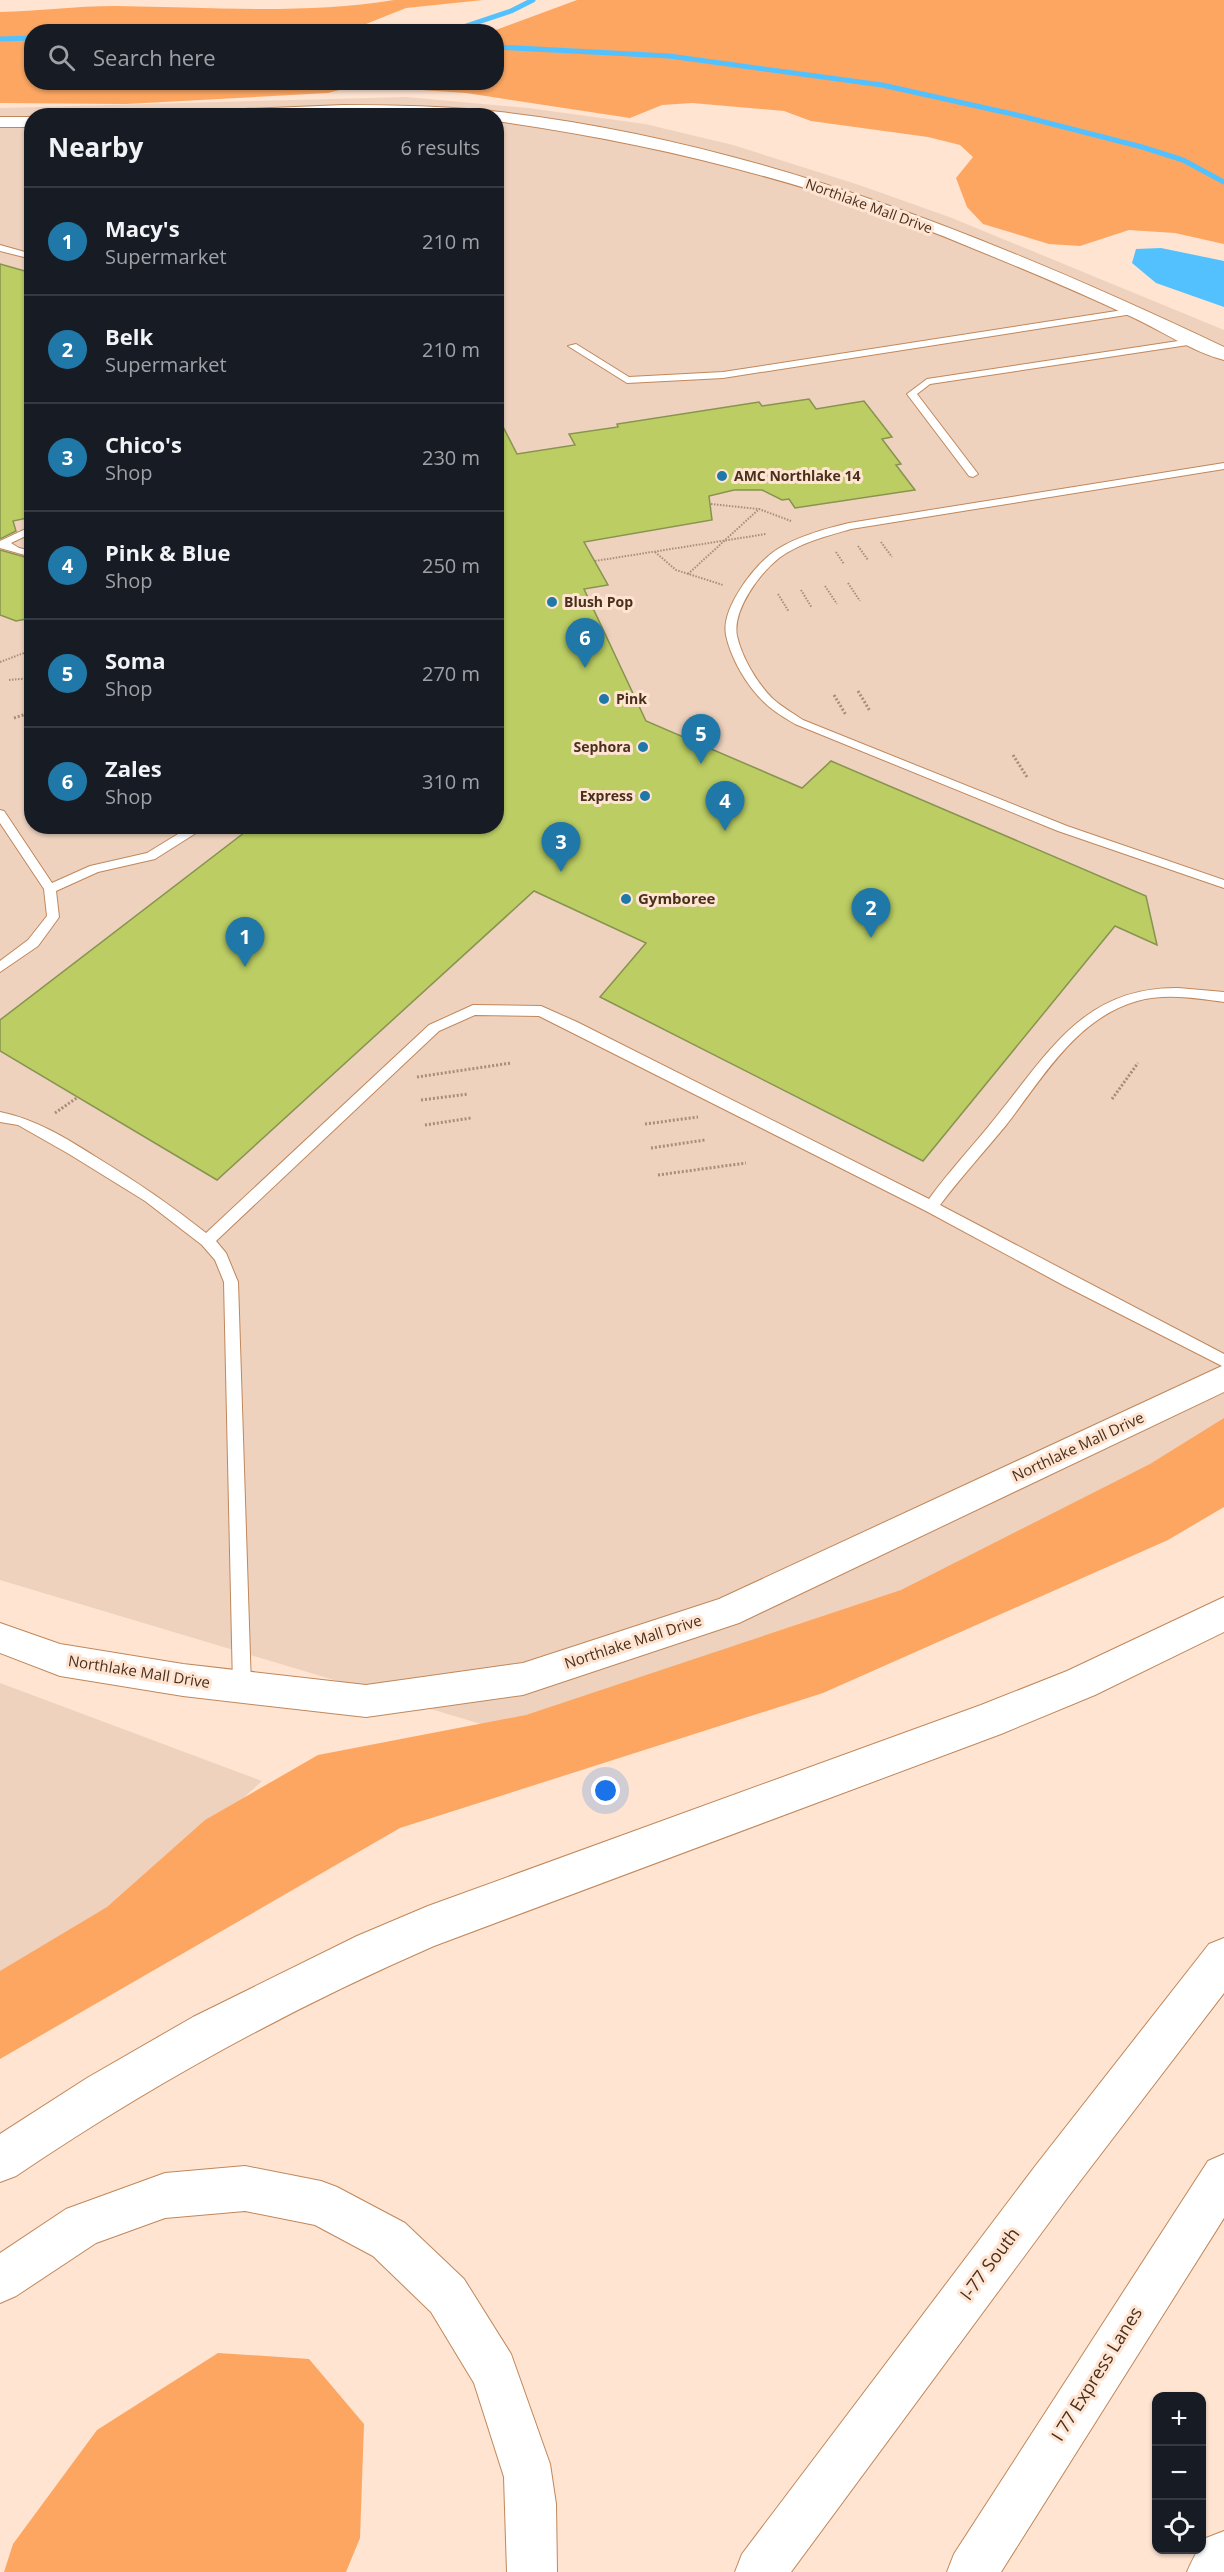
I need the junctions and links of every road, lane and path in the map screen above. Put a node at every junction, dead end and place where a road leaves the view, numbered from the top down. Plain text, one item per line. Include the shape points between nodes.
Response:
1 (504, 117) edge
2 (0, 122) edge
3 (24, 122) edge
4 (0, 248) edge
5 (24, 255) edge
6 (1136, 311) junction
7 (1198, 341) junction
8 (573, 346) dead end
9 (1224, 354) edge
10 (1224, 466) edge
11 (973, 474) dead end
12 (711, 504) dead end
13 (759, 509) junction
14 (796, 523) dead end
15 (777, 532) dead end
16 (24, 533) edge
17 (879, 539) dead end
18 (724, 541) junction
19 (856, 543) dead end
20 (3, 544) edge
21 (832, 546) dead end
22 (24, 552) edge
23 (656, 552) junction
24 (892, 556) dead end
25 (868, 560) dead end
26 (595, 561) dead end
27 (844, 564) dead end
28 (688, 574) junction
29 (848, 582) dead end
30 (727, 586) dead end
31 (825, 586) dead end
32 (801, 590) dead end
33 (778, 594) dead end
34 (860, 601) dead end
35 (837, 604) dead end
36 (812, 608) dead end
37 (789, 612) dead end
38 (24, 653) edge
39 (0, 662) edge
40 (24, 679) edge
41 (9, 680) dead end
42 (858, 691) dead end
43 (834, 695) dead end
44 (870, 711) dead end
45 (24, 715) edge
46 (846, 715) dead end
47 (14, 718) dead end
48 (1013, 755) dead end
49 (1027, 777) dead end
50 (0, 814) edge
51 (188, 834) edge
52 (1224, 884) edge
53 (50, 889) junction
54 (0, 968) edge
55 (1224, 996) edge
56 (511, 1063) dead end
57 (1138, 1063) dead end
58 (417, 1077) dead end
59 (468, 1094) dead end
60 (78, 1097) dead end
61 (1112, 1099) dead end
62 (421, 1100) dead end
63 (54, 1113) dead end
64 (0, 1117) edge
65 (699, 1117) dead end
66 (471, 1118) dead end
67 (645, 1124) dead end
68 (425, 1125) dead end
69 (705, 1140) dead end
70 (651, 1148) dead end
71 (746, 1163) dead end
72 (658, 1175) dead end
73 (931, 1207) junction
74 (207, 1240) junction
75 (1224, 1361) edge
76 (1224, 1378) edge
77 (1224, 1614) edge
78 (0, 1638) edge
79 (242, 1687) junction
80 (1224, 1959) edge
81 (0, 2160) edge
82 (1224, 2177) edge
83 (0, 2280) edge
84 (1224, 2556) edge
85 (532, 2572) edge
86 (760, 2572) edge
87 (972, 2572) edge
88 (1212, 2572) edge

1 - 6 street, Northlake Mall Drive via 619,134 743,164 973,243
2 - 3 street
4 - 5 lane
6 - 7 street, Northlake Mall Drive
6 - 8 lane via 723,375 627,380
7 - 9 street, Northlake Mall Drive
7 - 11 lane via 927,382 912,394
10 - 52 lane via 868,523 806,540 776,555 751,580 736,607 731,634 746,672 769,701 799,722 1104,845
12 - 13 path
13 - 14 path
13 - 18 path
15 - 18 path
16 - 20 lane
17 - 24 path
18 - 23 path
18 - 28 path
19 - 25 path
20 - 22 lane
21 - 27 path
23 - 26 path
23 - 28 path via 665,562
28 - 30 path
29 - 34 path
31 - 35 path
32 - 36 path
33 - 37 path
38 - 39 path
40 - 41 path
42 - 44 path
43 - 46 path
45 - 47 path
48 - 49 path
50 - 53 lane
51 - 53 lane via 151,856 94,869
53 - 54 lane via 52,917 33,944
55 - 73 lane via 1135,996 1106,1007 1083,1022 1041,1068
56 - 58 path
57 - 61 path
59 - 62 path
60 - 63 path
64 - 74 lane via 21,1121 74,1150 150,1197
65 - 67 path
66 - 68 path
69 - 70 path
71 - 72 path
73 - 74 lane via 572,1024 541,1011 473,1010 434,1028
73 - 75 lane
74 - 79 lane via 221,1257 231,1282
76 - 79 street, Northlake Mall Drive via 727,1612 524,1679 366,1701
77 - 81 highway via 1081,1683 348,1960 253,2006 160,2058 72,2110
78 - 79 street, Northlake Mall Drive via 60,1660
80 - 86 highway, I-77 South
82 - 87 highway, I 77 Express Lanes
83 - 85 highway via 32,2254 82,2224 129,2205 175,2194 258,2190 299,2196 339,2209 374,2227 409,2252 440,2283 469,2322 493,2366 513,2416 526,2466
84 - 88 highway

